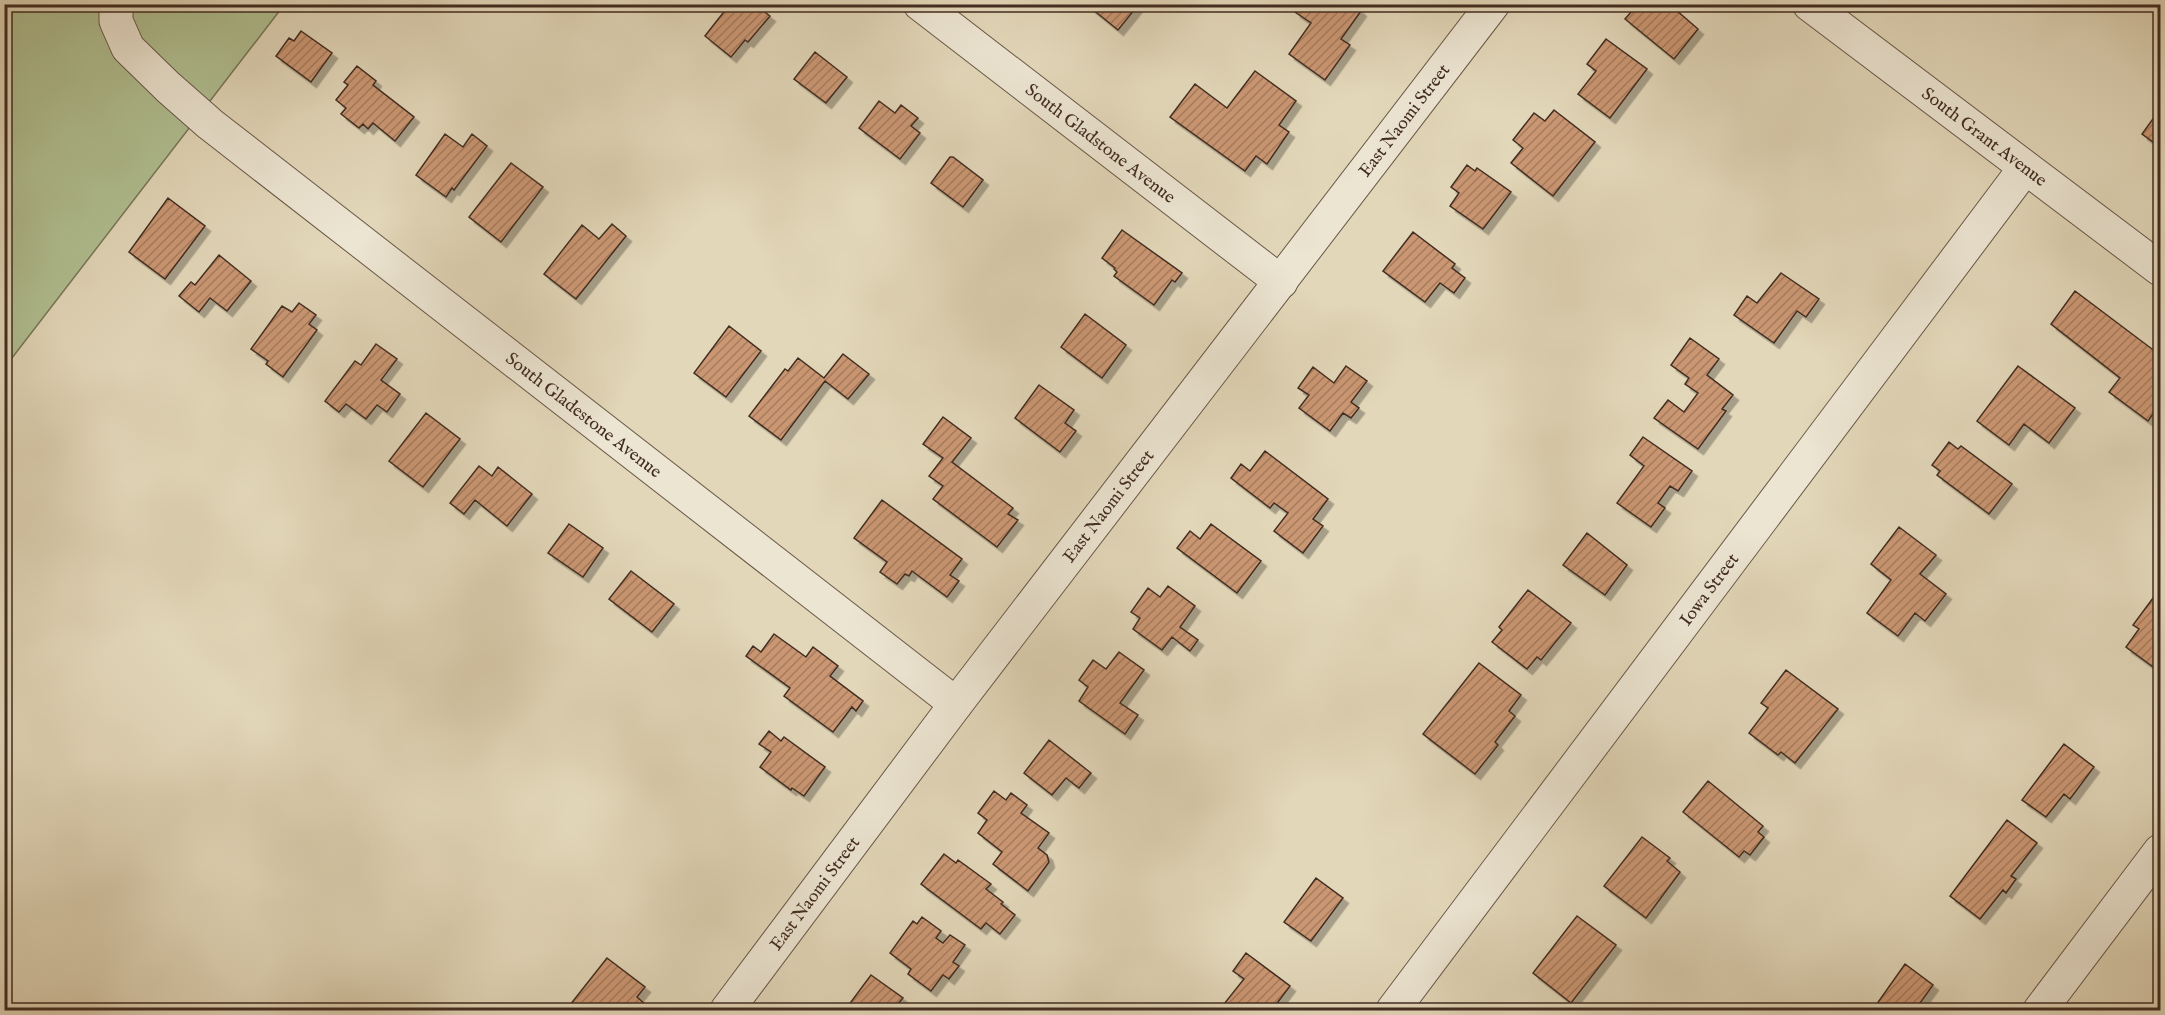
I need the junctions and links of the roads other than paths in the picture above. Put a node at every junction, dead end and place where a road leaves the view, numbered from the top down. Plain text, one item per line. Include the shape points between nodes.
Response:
1 (116, 4) edge
2 (920, 4) edge
3 (1493, 4) edge
4 (1809, 4) edge
5 (2025, 168) junction
6 (2160, 269) edge
7 (1281, 282) junction
8 (956, 704) junction
9 (2160, 851) edge
10 (727, 1011) edge
11 (1393, 1011) edge
12 (2040, 1011) edge

1 - 8 street, South Gladestone Avenue via 116,21 128,48 210,124
2 - 7 street, South Gladstone Avenue
3 - 7 street, East Naomi Street
4 - 5 street, South Grant Avenue
5 - 6 street, South Grant Avenue
5 - 11 street, Iowa Street
7 - 8 street, East Naomi Street
8 - 10 street, East Naomi Street
9 - 12 street

